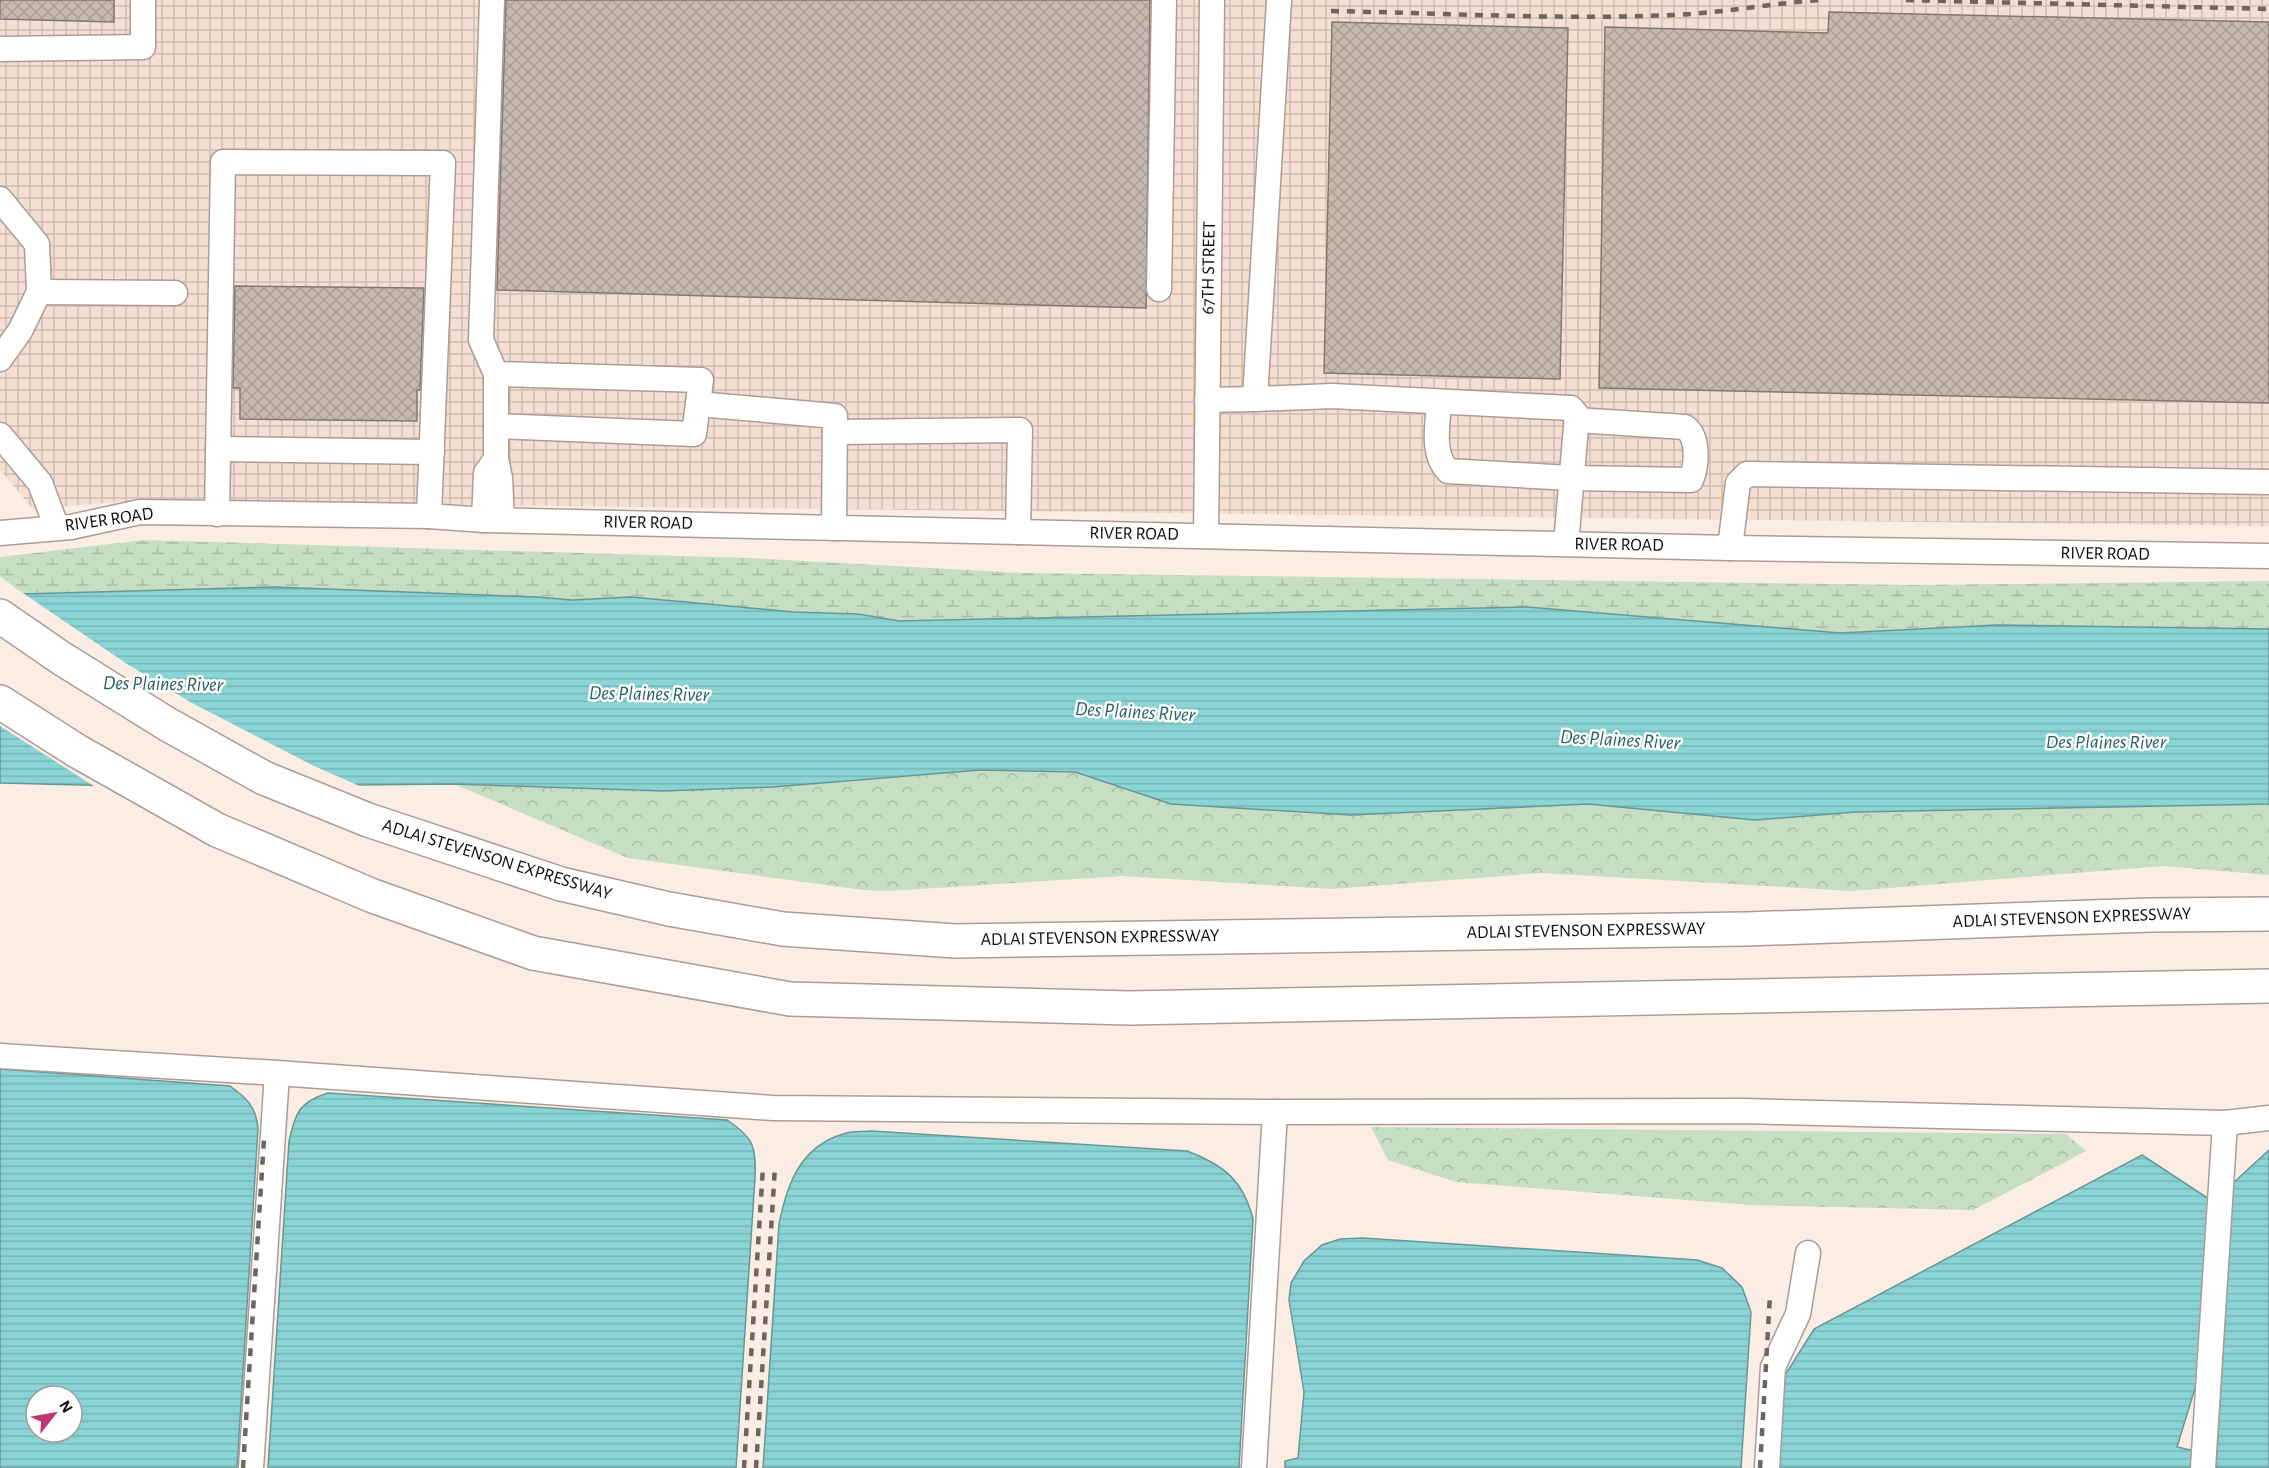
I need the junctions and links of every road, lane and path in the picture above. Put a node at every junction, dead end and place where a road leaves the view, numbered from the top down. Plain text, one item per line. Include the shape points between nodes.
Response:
1 (143, 0) edge
2 (492, 0) edge
3 (1164, 0) edge
4 (1212, 0) edge
5 (1279, 0) edge
6 (0, 48) edge
7 (0, 200) edge
8 (1159, 289) dead end
9 (39, 292) junction
10 (175, 293) dead end
11 (0, 359) edge
12 (496, 374) junction
13 (1255, 399) junction
14 (1208, 400) junction
15 (1439, 402) junction
16 (698, 404) junction
17 (1576, 420) junction
18 (496, 426) junction
19 (835, 432) junction
20 (0, 435) edge
21 (218, 449) junction
22 (432, 452) junction
23 (1570, 478) junction
24 (2269, 483) edge
25 (217, 514) junction
26 (429, 516) junction
27 (493, 520) junction
28 (57, 528) junction
29 (834, 528) junction
30 (1018, 531) junction
31 (0, 533) edge
32 (1206, 536) junction
33 (1566, 544) junction
34 (1730, 548) junction
35 (2269, 556) edge
36 (0, 616) edge
37 (0, 702) edge
38 (2269, 914) edge
39 (2269, 986) edge
40 (0, 1056) edge
41 (277, 1073) junction
42 (1275, 1112) junction
43 (2269, 1118) edge
44 (2225, 1123) junction
45 (1808, 1253) dead end
46 (251, 1468) edge
47 (1254, 1468) edge
48 (1767, 1468) edge
49 (2203, 1468) edge

1 - 6 street via 143,47
2 - 12 street via 481,340
3 - 8 street
4 - 14 street, 67TH STREET
5 - 13 street
7 - 9 street via 37,244
9 - 10 street
9 - 11 street via 20,331
12 - 16 street via 701,380
12 - 18 street
13 - 14 street
13 - 15 street via 1332,396
14 - 32 street, 67TH STREET
15 - 17 street via 1571,408
15 - 23 street via 1438,454 1448,471
16 - 18 street via 694,434
16 - 19 street via 836,416
17 - 23 street
17 - 23 street via 1685,427 1694,438 1695,470 1691,480 1684,481
18 - 27 street via 500,478
19 - 29 street
19 - 30 street via 1020,430
20 - 28 street via 40,483
21 - 22 street
21 - 22 street via 223,162 443,163
21 - 25 street
22 - 26 street
23 - 33 street
24 - 34 street via 1747,474 1738,483
25 - 26 street, RIVER ROAD
25 - 28 street, RIVER ROAD via 140,512
26 - 27 street, RIVER ROAD
27 - 29 street, RIVER ROAD
28 - 31 street, RIVER ROAD
29 - 30 street, RIVER ROAD
30 - 32 street, RIVER ROAD
32 - 33 street, RIVER ROAD
33 - 34 street, RIVER ROAD
34 - 35 street, RIVER ROAD
36 - 38 highway, ADLAI STEVENSON EXPRESSWAY via 158,718 264,778 368,820 561,884 669,909 783,929 955,941 1746,929
37 - 39 highway via 77,751 217,830 373,896 533,953 790,999 1129,1008
40 - 41 street
41 - 42 street via 773,1108
41 - 46 street
42 - 44 street via 1742,1111
42 - 47 street
43 - 44 street
44 - 49 street
45 - 48 street via 1798,1314 1773,1367

